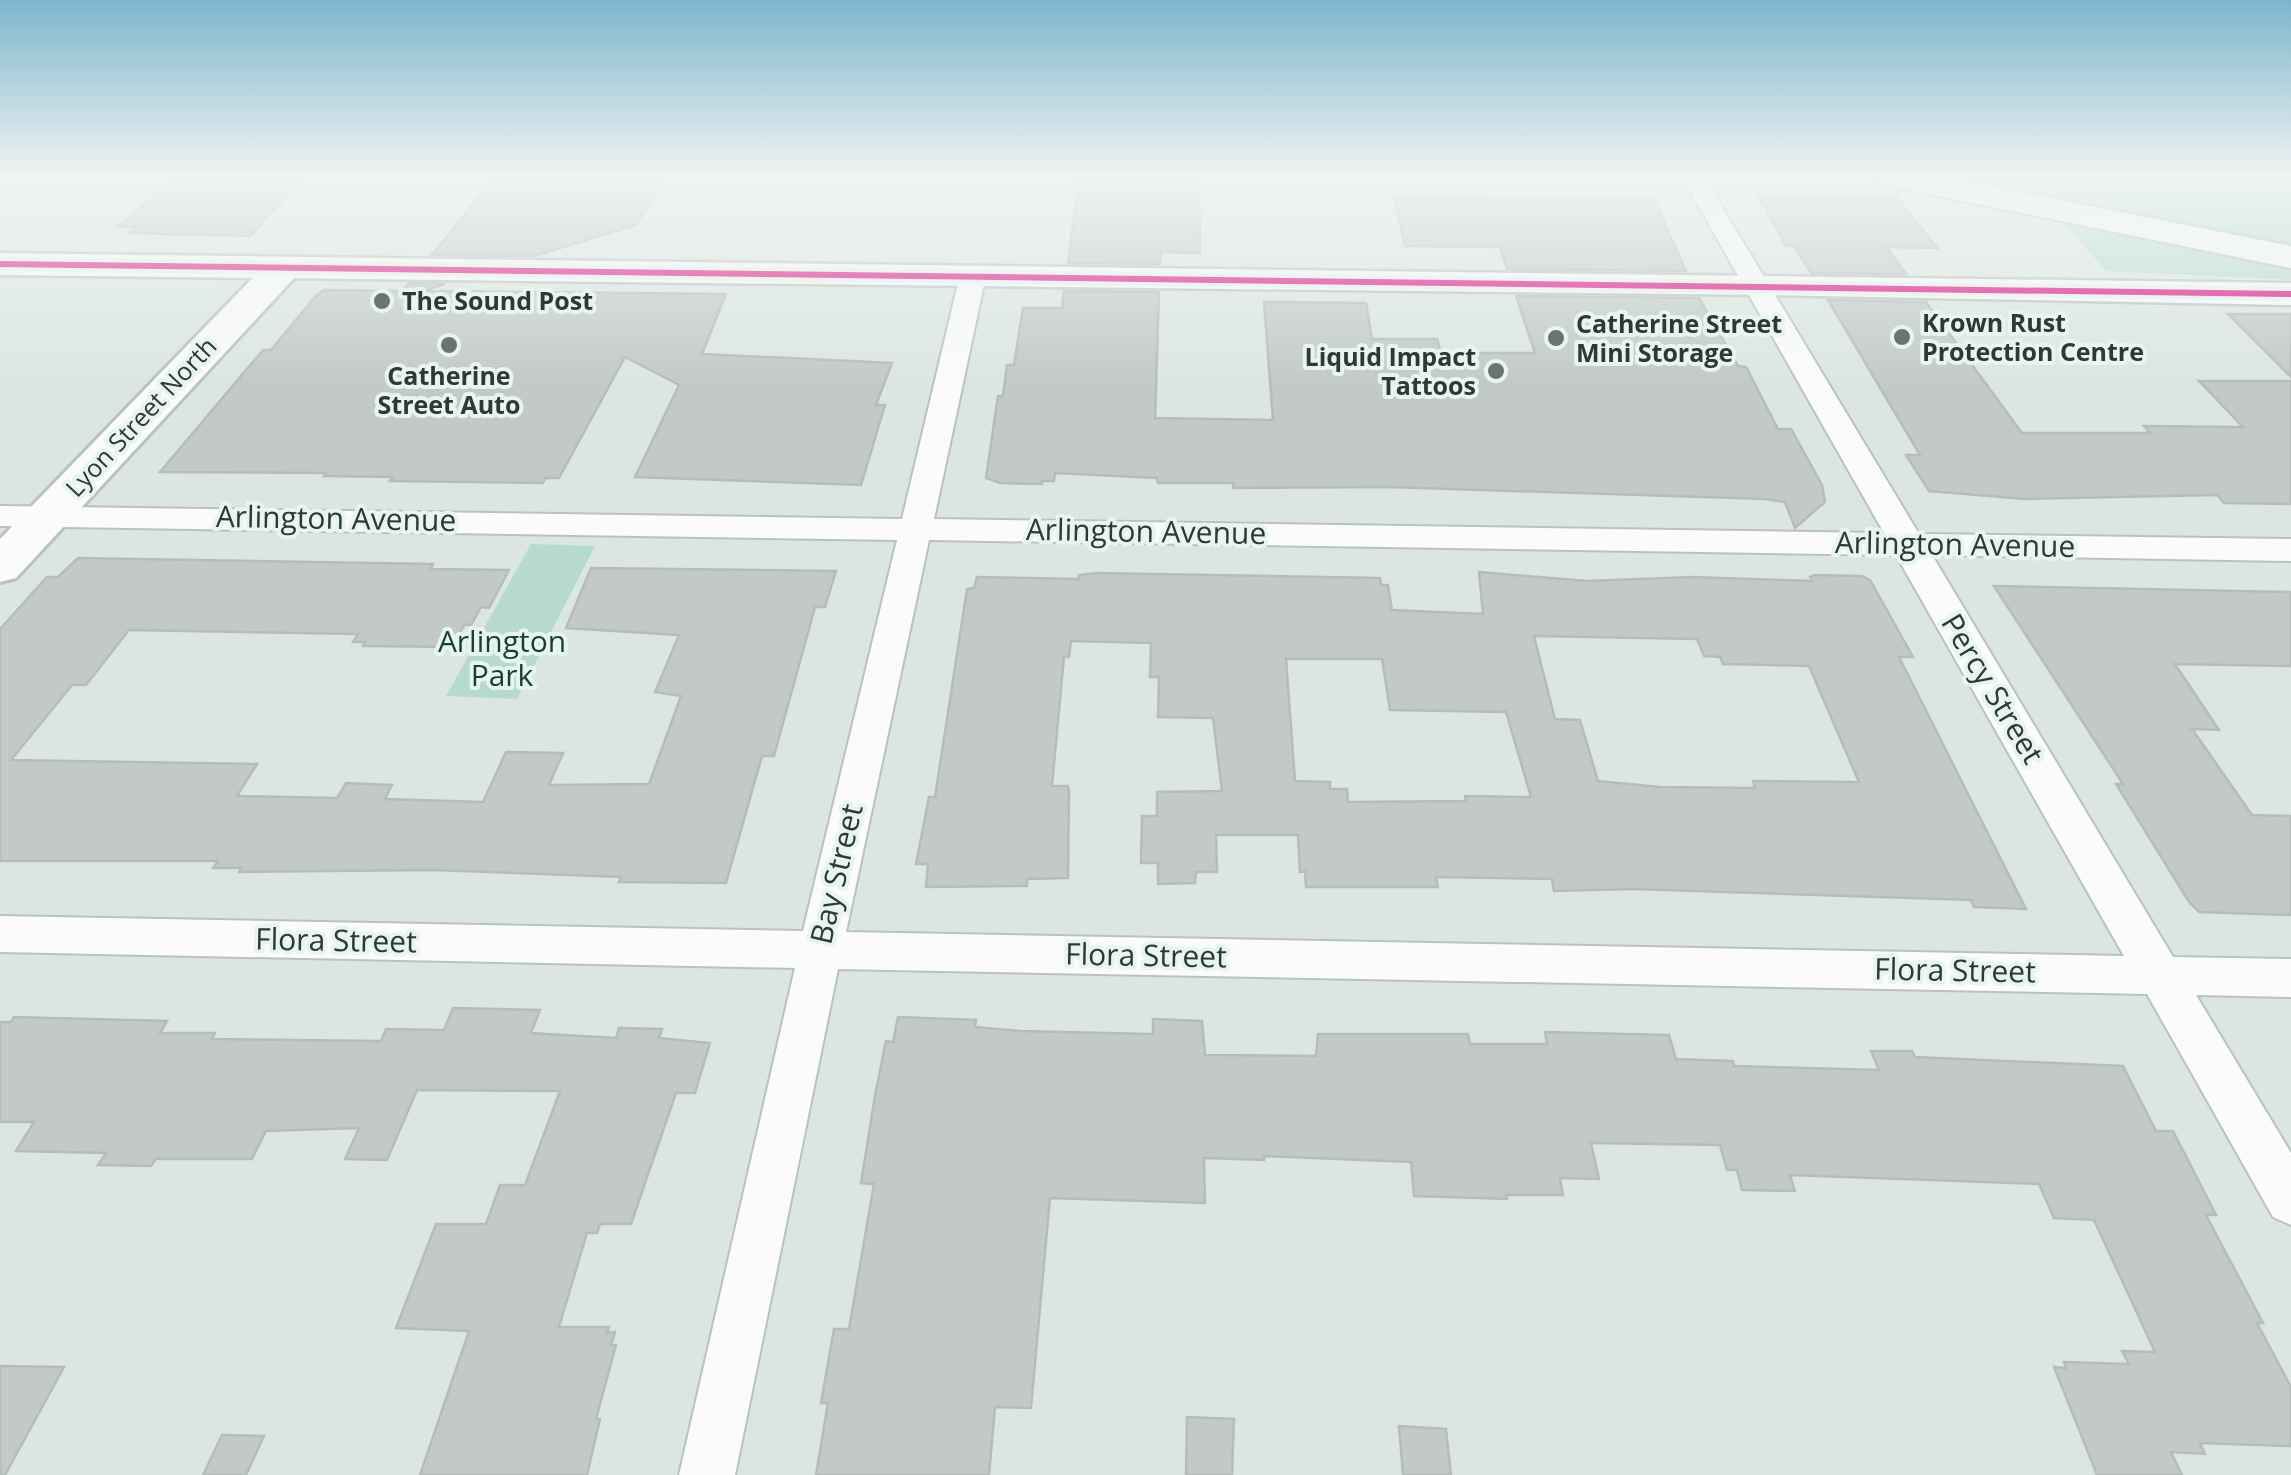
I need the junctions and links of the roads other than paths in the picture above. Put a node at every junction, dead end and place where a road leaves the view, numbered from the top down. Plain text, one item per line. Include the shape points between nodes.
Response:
1 (1741, 246) edge
2 (2240, 246) edge
3 (2291, 256) edge
4 (0, 264) edge
5 (283, 268) junction
6 (973, 275) junction
7 (1769, 286) junction
8 (2291, 294) edge
9 (0, 516) edge
10 (48, 516) junction
11 (915, 529) junction
12 (1906, 544) junction
13 (2291, 550) edge
14 (0, 567) edge
15 (0, 934) edge
16 (820, 950) junction
17 (2162, 974) junction
18 (2291, 978) edge
19 (2291, 1200) edge
20 (707, 1475) edge

1 - 7 street, Percy Street
2 - 3 main road
4 - 5 main road
5 - 6 main road
5 - 10 main road, Lyon Street North
6 - 7 main road
6 - 11 street, Bay Street
7 - 8 main road
7 - 12 street, Percy Street
9 - 10 street, Arlington Avenue
10 - 11 street, Arlington Avenue
10 - 14 main road, Lyon Street North
11 - 12 street, Arlington Avenue
11 - 16 street, Bay Street
12 - 13 street, Arlington Avenue
12 - 17 street, Percy Street
15 - 16 street, Flora Street
16 - 17 street, Flora Street
16 - 20 street, Bay Street
17 - 18 street, Flora Street
17 - 19 street, Percy Street

